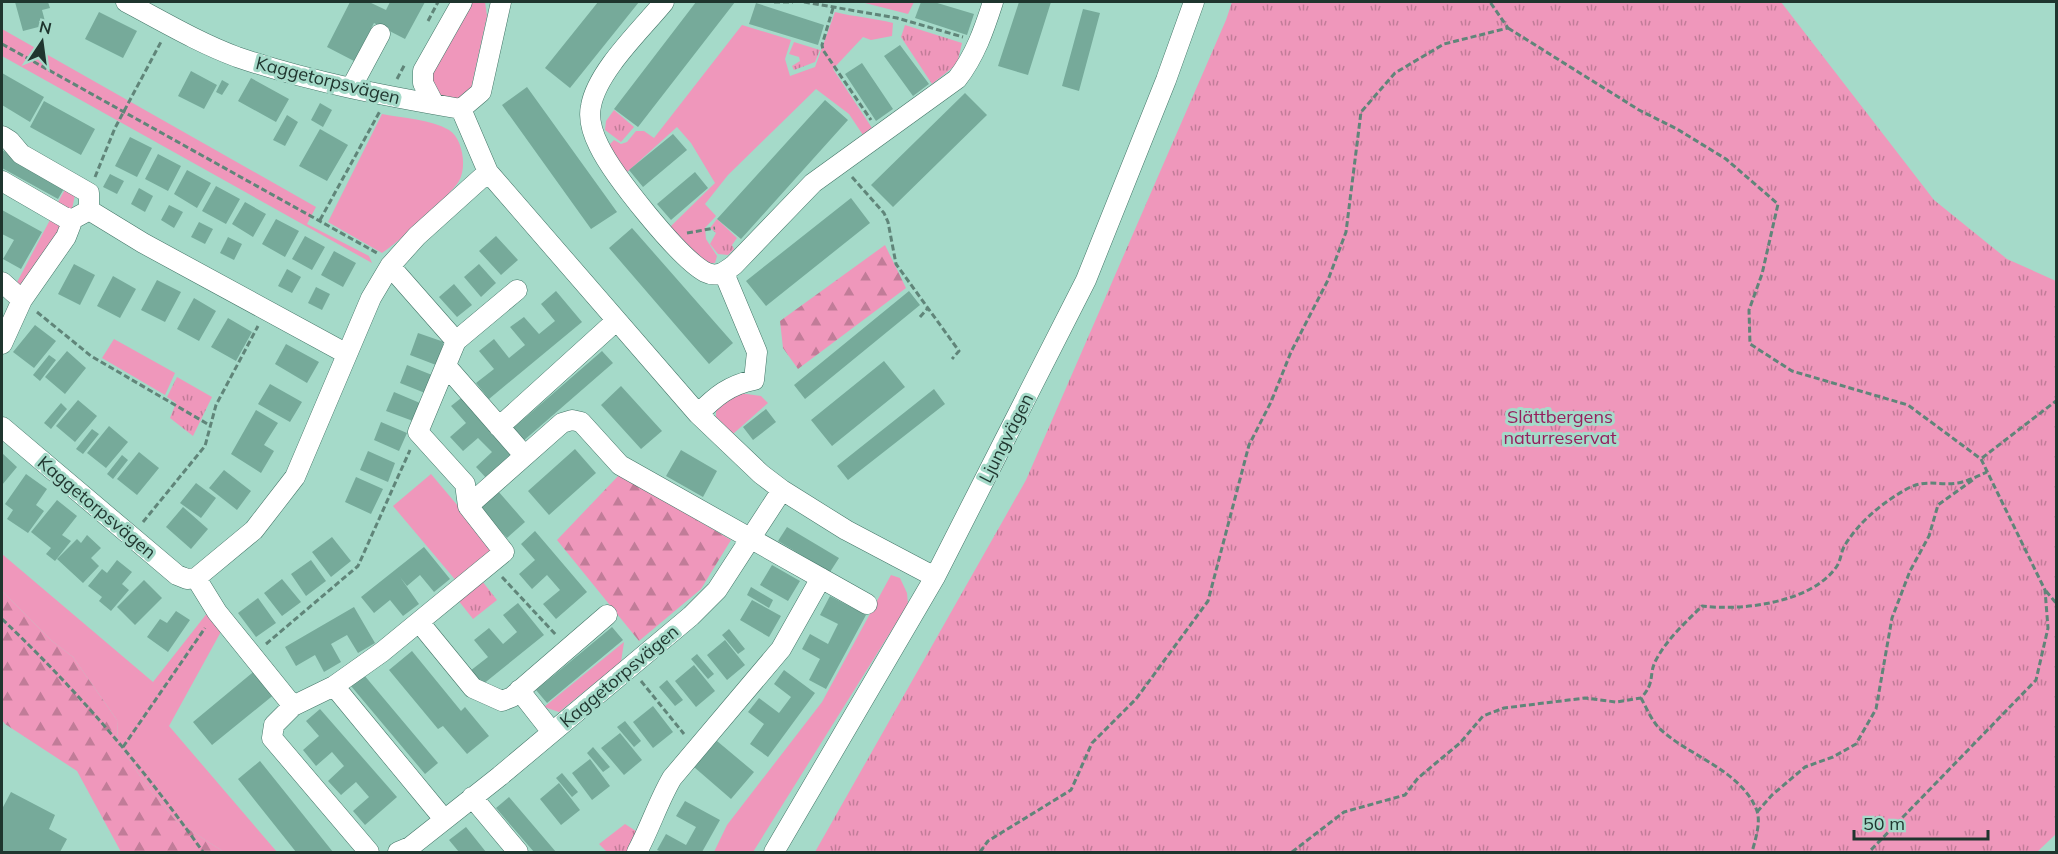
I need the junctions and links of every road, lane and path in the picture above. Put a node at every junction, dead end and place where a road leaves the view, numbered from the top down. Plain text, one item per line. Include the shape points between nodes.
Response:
1 (126, 2) edge
2 (462, 2) edge
3 (501, 2) edge
4 (664, 2) edge
5 (774, 2) edge
6 (793, 2) edge
7 (804, 2) edge
8 (993, 2) edge
9 (1194, 2) edge
10 (1490, 2) edge
11 (833, 7) junction
12 (170, 26) junction
13 (1508, 28) junction
14 (380, 34) dead end
15 (978, 43) junction
16 (2, 44) edge
17 (351, 88) junction
18 (434, 104) junction
19 (461, 109) junction
20 (123, 112) junction
21 (880, 134) junction
22 (2, 136) edge
23 (838, 162) junction
24 (488, 172) junction
25 (2, 181) edge
26 (83, 207) junction
27 (715, 228) dead end
28 (670, 239) junction
29 (390, 266) junction
30 (724, 273) junction
31 (2, 282) edge
32 (517, 290) dead end
33 (22, 300) junction
34 (927, 309) junction
35 (266, 311) junction
36 (920, 317) dead end
37 (616, 321) junction
38 (456, 341) junction
39 (2, 344) edge
40 (347, 354) junction
41 (952, 359) dead end
42 (447, 367) junction
43 (2056, 401) edge
44 (698, 414) junction
45 (211, 426) junction
46 (2, 427) edge
47 (499, 427) junction
48 (418, 432) junction
49 (524, 455) junction
50 (1982, 459) junction
51 (1987, 472) junction
52 (1976, 477) junction
53 (782, 490) junction
54 (468, 506) junction
55 (132, 536) junction
56 (751, 541) junction
57 (196, 578) junction
58 (821, 578) junction
59 (935, 578) junction
60 (513, 590) dead end
61 (2044, 590) junction
62 (2056, 603) edge
63 (867, 604) dead end
64 (217, 612) junction
65 (607, 615) dead end
66 (2, 619) edge
67 (419, 622) junction
68 (568, 649) junction
69 (252, 656) junction
70 (628, 666) junction
71 (334, 686) junction
72 (519, 690) junction
73 (1641, 698) junction
74 (293, 706) junction
75 (552, 732) junction
76 (123, 747) junction
77 (697, 750) junction
78 (472, 797) junction
79 (1757, 812) junction
80 (444, 818) junction
81 (407, 851) edge
82 (203, 852) edge
83 (369, 852) edge
84 (518, 852) edge
85 (637, 852) edge
86 (774, 852) edge
87 (980, 852) edge
88 (1292, 852) edge
89 (1752, 852) edge
90 (1869, 852) edge

1 - 12 street, Kaggetorpsvägen
2 - 18 street, Kaggetorpsvägen via 423,71 423,83
3 - 19 street via 481,92
4 - 28 street via 608,71 590,107 591,126 613,170
5 - 6 path
7 - 11 path
8 - 15 street
9 - 59 street, Ljungvägen via 1086,280
10 - 13 path
11 - 15 path via 897,18
11 - 21 path via 823,50
12 - 17 street, Kaggetorpsvägen via 236,56
12 - 20 path
13 - 50 path via 1630,105 1726,159 1778,204 1762,274 1749,310 1750,344 1792,372 1908,405
13 - 87 path via 1444,44 1395,73 1361,112 1346,232 1328,280 1250,445 1208,601 1136,699 1092,743 1071,790 988,841
14 - 17 street
15 - 21 street via 957,80
16 - 20 path
17 - 18 street, Kaggetorpsvägen
18 - 19 street, Kaggetorpsvägen
19 - 24 street
20 - 26 path
20 - 29 path via 374,251
21 - 23 street
22 - 26 street
23 - 30 street
23 - 34 path via 884,213 896,264
24 - 29 street
24 - 37 street
25 - 26 street
26 - 33 street
26 - 35 street
27 - 28 path
28 - 30 street via 706,272
29 - 38 street
29 - 40 street via 371,298
30 - 44 street via 758,361 754,380 721,391
31 - 33 street
32 - 38 street
33 - 39 street
33 - 45 path via 91,356
34 - 36 path
34 - 41 path via 959,351
35 - 40 street
35 - 45 path via 216,405
37 - 44 street
37 - 47 street
38 - 42 street
40 - 57 street via 295,477 282,498 254,530
42 - 47 street
42 - 48 street
43 - 50 path
44 - 53 street
45 - 55 path via 205,446
46 - 55 street, Kaggetorpsvägen
47 - 49 street
48 - 54 street via 465,484
48 - 69 path via 358,566
49 - 54 street
49 - 56 street via 562,423 581,422 620,465
50 - 51 path
51 - 52 path
51 - 61 path
52 - 73 path via 1957,483 1920,482 1903,491 1867,518 1844,547 1836,566 1810,590 1760,606 1702,606 1655,661 1651,687
52 - 79 path via 1938,505 1929,536 1892,618 1876,709 1856,744 1804,767
53 - 56 street, Kaggetorpsvägen
53 - 59 street
54 - 67 street via 504,552
55 - 57 street, Kaggetorpsvägen via 177,575
56 - 58 street
56 - 70 street, Kaggetorpsvägen via 717,590
57 - 64 street
58 - 63 street
58 - 77 street via 781,649
59 - 86 street, Ljungvägen
60 - 68 path
61 - 62 path
61 - 90 path via 2048,628 2036,680
64 - 69 street
64 - 76 path
65 - 68 street
66 - 76 path via 87,704
67 - 71 street
67 - 72 street via 473,688 502,701
68 - 72 street
69 - 74 street
70 - 75 street, Kaggetorpsvägen
70 - 77 path
71 - 74 street
71 - 80 street
72 - 75 street
73 - 79 path via 1656,726 1724,772
73 - 88 path via 1616,702 1585,698 1504,708 1483,716 1405,795 1344,812
74 - 83 street via 274,725 272,738
75 - 78 street, Kaggetorpsvägen
76 - 82 path via 146,772
77 - 85 street via 660,798
78 - 80 street, Kaggetorpsvägen
78 - 84 street
79 - 89 path
80 - 81 street, Kaggetorpsvägen

